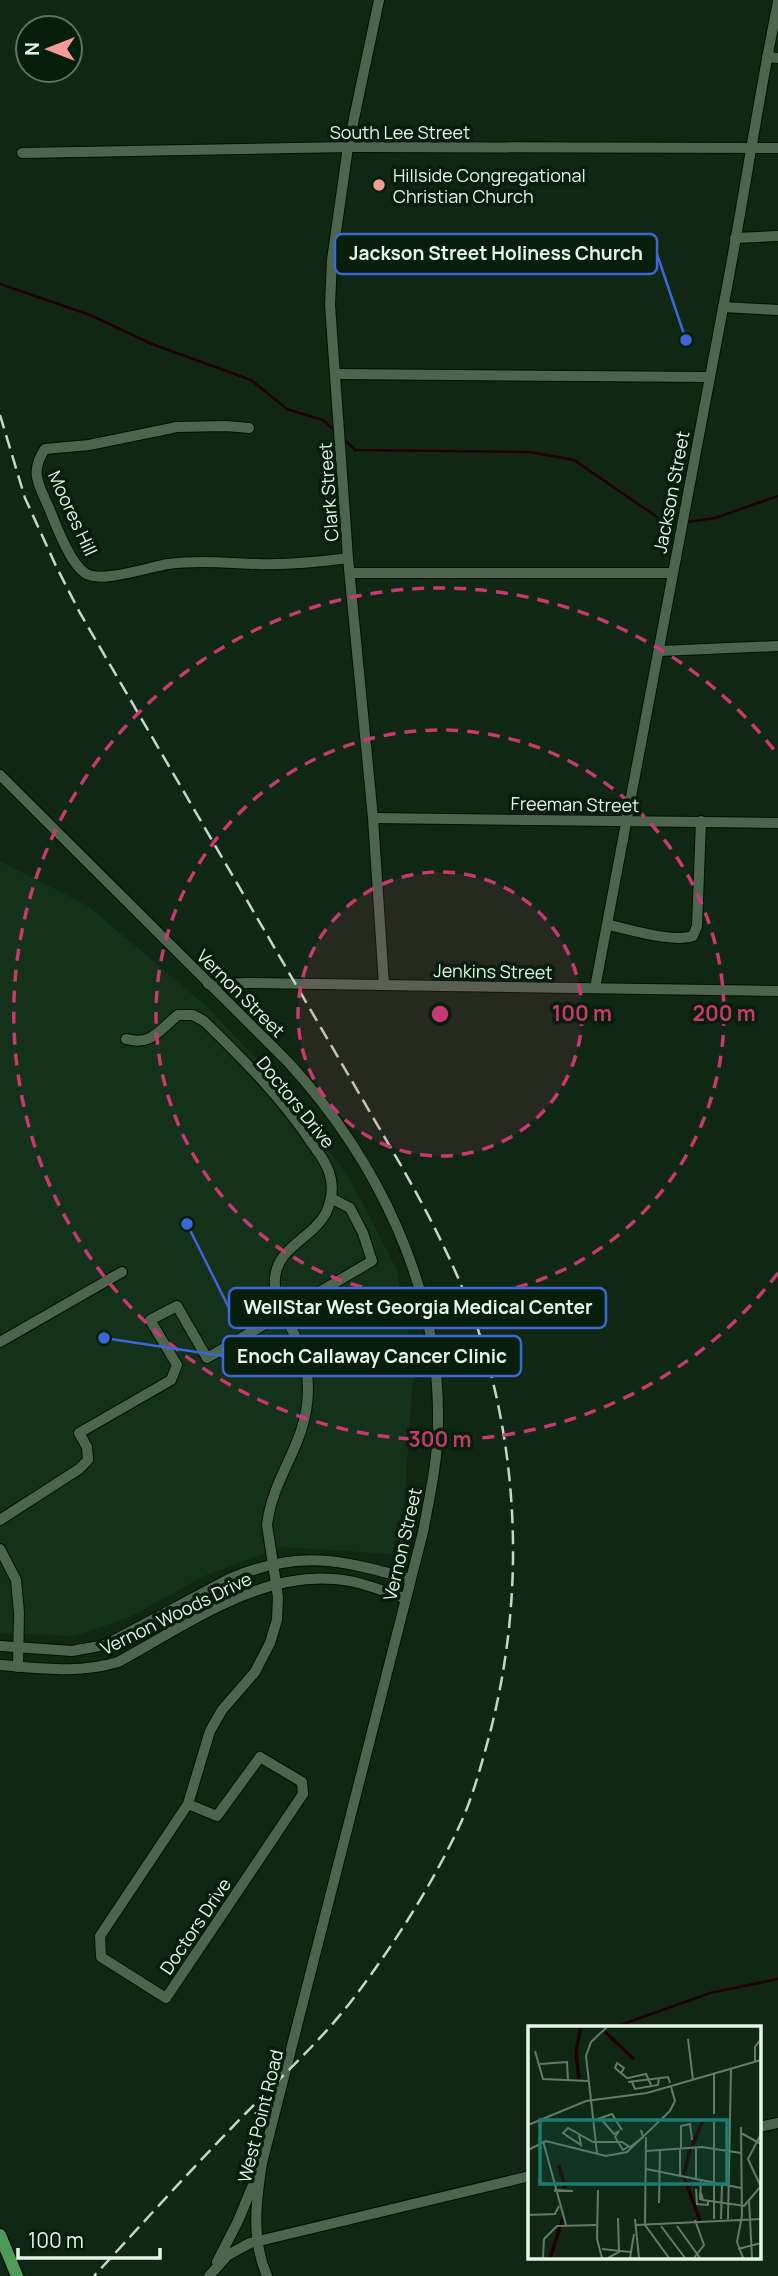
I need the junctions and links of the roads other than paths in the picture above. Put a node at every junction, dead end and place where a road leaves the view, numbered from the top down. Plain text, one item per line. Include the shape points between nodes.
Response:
1 (379, 0) edge
2 (778, 2) edge
3 (766, 57) junction
4 (778, 58) edge
5 (348, 147) junction
6 (750, 148) junction
7 (778, 148) edge
8 (22, 153) dead end
9 (778, 236) edge
10 (735, 238) junction
11 (723, 307) junction
12 (778, 310) edge
13 (335, 374) junction
14 (709, 377) junction
15 (249, 428) dead end
16 (348, 558) junction
17 (351, 573) junction
18 (671, 573) junction
19 (778, 646) edge
20 (660, 651) junction
21 (0, 775) edge
22 (373, 818) junction
23 (628, 820) junction
24 (701, 821) junction
25 (778, 822) edge
26 (608, 925) junction
27 (208, 985) junction
28 (384, 985) junction
29 (595, 988) junction
30 (778, 991) edge
31 (126, 1039) dead end
32 (331, 1198) junction
33 (122, 1272) dead end
34 (283, 1314) junction
35 (0, 1342) edge
36 (0, 1520) edge
37 (0, 1549) edge
38 (274, 1564) junction
39 (410, 1579) junction
40 (277, 1585) junction
41 (405, 1598) junction
42 (0, 1646) edge
43 (19, 1647) junction
44 (0, 1665) edge
45 (18, 1667) junction
46 (188, 1804) junction
47 (303, 2006) joint
48 (778, 2123) edge
49 (760, 2127) edge
50 (262, 2163) junction
51 (528, 2176) edge
52 (0, 2235) edge
53 (257, 2242) junction
54 (211, 2274) edge
55 (18, 2276) edge
56 (267, 2276) edge

1 - 5 street, Clark Street
2 - 3 street, Jackson Street
3 - 4 street
3 - 6 street, Jackson Street
5 - 6 street, South Lee Street
5 - 8 street, South Lee Street
5 - 13 street, Clark Street via 332,260
6 - 7 street, South Lee Street
6 - 10 street, Jackson Street
9 - 10 street
10 - 11 street, Jackson Street
11 - 12 street
11 - 14 street, Jackson Street
13 - 14 street
13 - 16 street, Clark Street
14 - 18 street, Jackson Street
15 - 16 street, Moores Hill via 177,427 45,449 37,461 37,479 84,573 103,578 172,563 311,563
16 - 17 street, Clark Street
17 - 18 street
17 - 22 street, Clark Street
18 - 20 street, Jackson Street
19 - 20 street
20 - 23 street, Jackson Street
21 - 27 street, Vernon Street
22 - 23 street, Freeman Street
22 - 28 street, Clark Street
23 - 24 street, Freeman Street
23 - 26 street, Jackson Street
24 - 25 street, Freeman Street
24 - 26 street via 693,936 684,939
26 - 29 street, Jackson Street
27 - 28 street, Jenkins Street
27 - 39 street, Vernon Street via 288,1062 340,1125 380,1191 410,1262 432,1344 438,1422 432,1488
28 - 29 street, Jenkins Street
29 - 30 street, Jenkins Street
31 - 32 street, Doctors Drive via 150,1039 178,1015 204,1021 305,1132 328,1167
32 - 34 street via 323,1218 278,1263 275,1285
32 - 34 street via 350,1209 372,1261
33 - 35 street
34 - 36 street via 207,1358 177,1306 150,1320 177,1365 171,1380 79,1433 88,1460
34 - 38 street via 303,1353 308,1387 302,1430 268,1515
37 - 43 street via 16,1580
38 - 39 street, Vernon Woods Drive via 331,1560
38 - 40 street, Doctors Drive
38 - 43 street, Vernon Woods Drive via 231,1578 105,1645 72,1651
39 - 41 street, Vernon Street
40 - 41 street, Vernon Woods Drive via 335,1578
40 - 45 street, Vernon Woods Drive via 254,1589 118,1662 72,1670
40 - 46 street, Doctors Drive via 277,1620 271,1643 255,1672 209,1731
41 - 47 street, Vernon Street
42 - 43 street, Vernon Woods Drive
43 - 45 street
44 - 45 street, Vernon Woods Drive
46 - 46 street, Doctors Drive via 217,1815 260,1757 302,1782 303,1794 166,1998 101,1957 100,1936
47 - 50 street, West Point Road
48 - 49 street
50 - 53 street, West Point Road via 255,2207
50 - 54 street
51 - 53 street
52 - 55 main road
53 - 54 street via 235,2250
53 - 56 street, West Point Road

